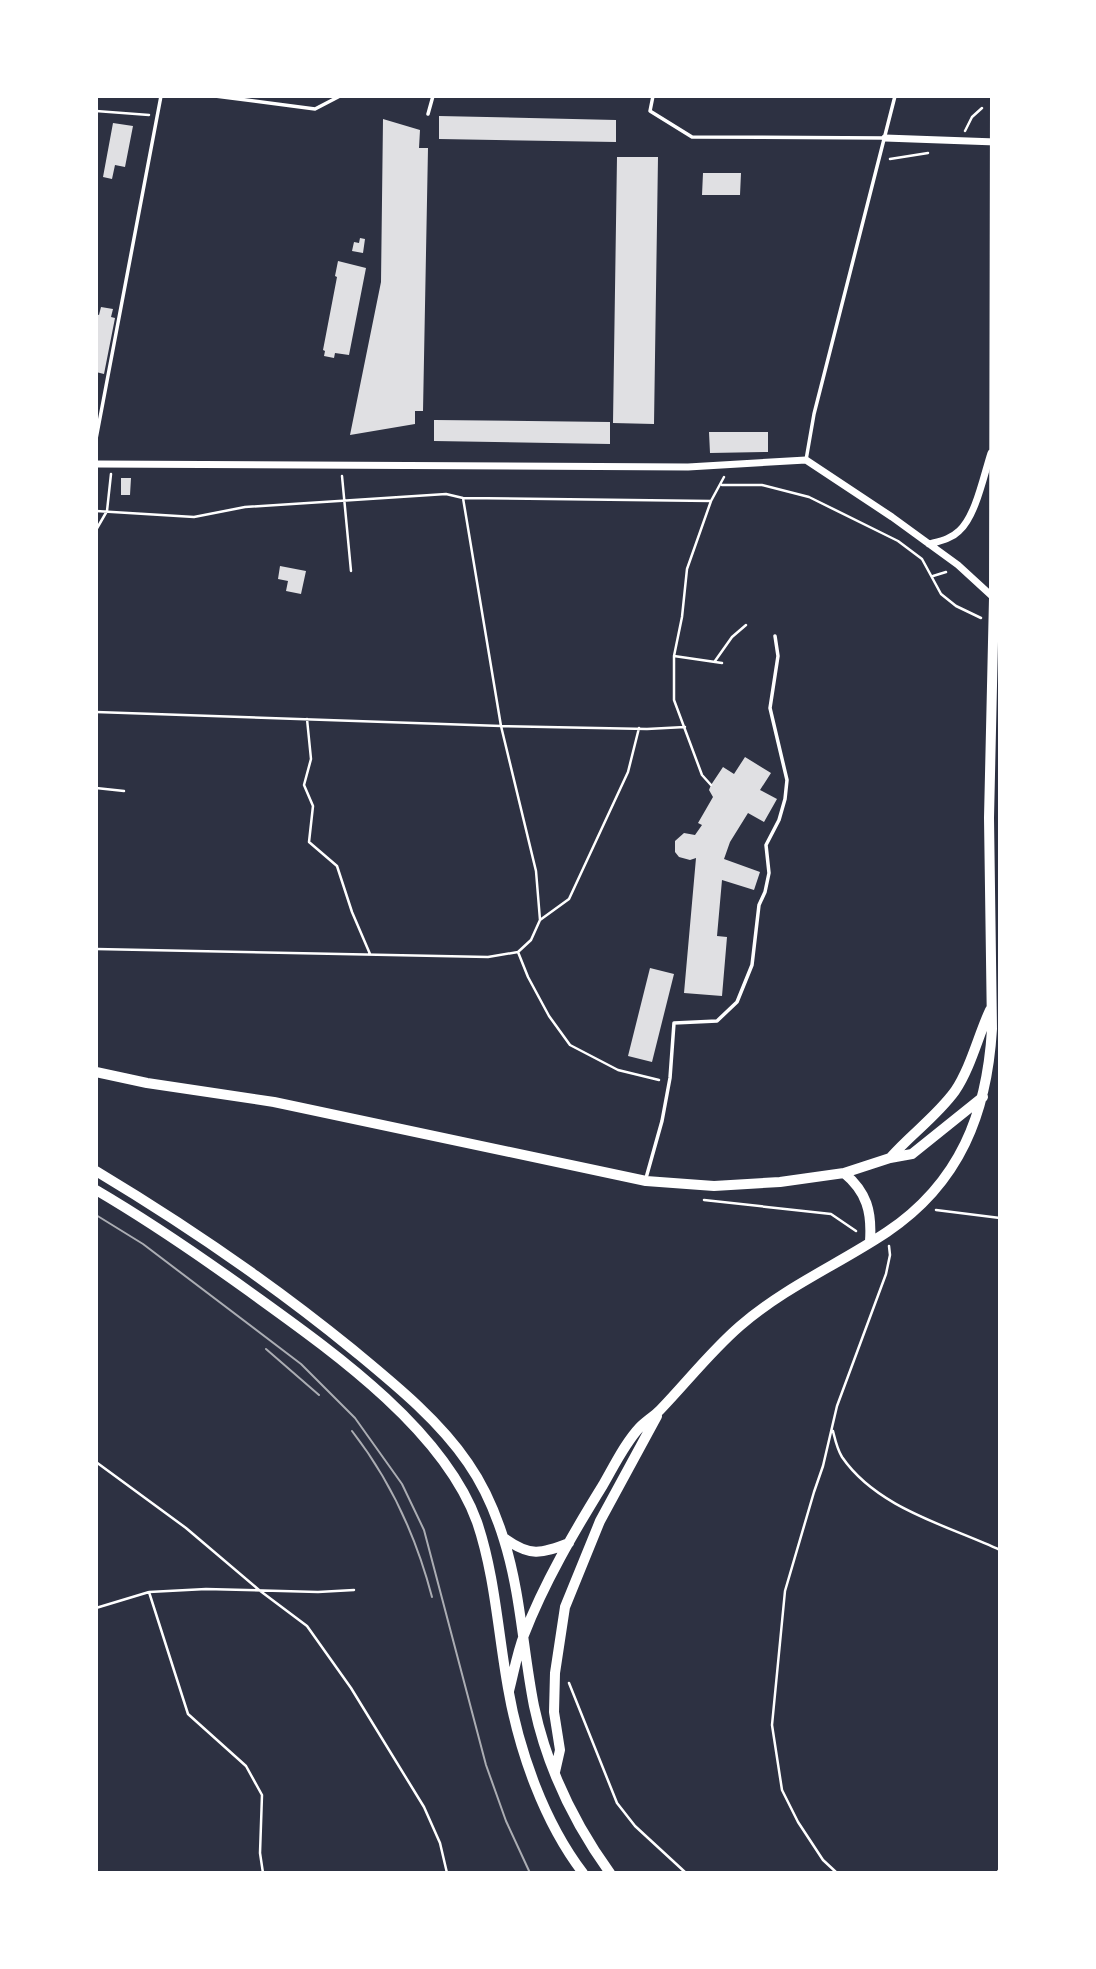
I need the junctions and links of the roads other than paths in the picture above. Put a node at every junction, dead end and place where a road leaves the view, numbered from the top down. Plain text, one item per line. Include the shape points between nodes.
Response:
1 (161, 96) edge
2 (215, 96) edge
3 (340, 96) edge
4 (433, 96) edge
5 (653, 96) edge
6 (895, 96) edge
7 (995, 102) edge
8 (428, 114) dead end
9 (885, 138) junction
10 (996, 142) junction
11 (96, 439) edge
12 (993, 447) junction
13 (806, 460) junction
14 (96, 464) edge
15 (929, 544) junction
16 (994, 598) junction
17 (775, 636) dead end
18 (992, 1006) junction
19 (96, 1072) edge
20 (983, 1097) junction
21 (890, 1158) junction
22 (96, 1171) edge
23 (844, 1173) junction
24 (646, 1181) junction
25 (96, 1190) edge
26 (870, 1241) junction
27 (660, 1410) junction
28 (504, 1538) junction
29 (569, 1543) junction
30 (524, 1636) junction
31 (509, 1691) junction
32 (554, 1775) junction
33 (583, 1873) edge
34 (611, 1873) edge

1 - 11 lane
2 - 3 lane via 315,109
4 - 8 lane
5 - 9 lane via 650,111 692,137
6 - 9 lane
7 - 10 main road
9 - 10 street
9 - 13 lane
10 - 12 main road
12 - 15 street via 961,530
12 - 16 main road
13 - 14 street via 688,467
13 - 15 street
15 - 16 street
16 - 18 main road via 989,818
17 - 24 lane via 778,656 770,708 787,780 779,820 766,845 769,873 759,905 752,965 737,1002 717,1021 674,1023 669,1083
18 - 20 main road
18 - 21 main road via 956,1089 939,1112
19 - 24 main road via 274,1102
20 - 21 main road via 912,1154
20 - 26 main road via 967,1143 942,1182 919,1207
21 - 23 main road
22 - 28 main road via 288,1297 380,1372 425,1413 468,1463
23 - 24 main road via 714,1186
23 - 26 main road via 863,1193 870,1209
25 - 31 main road via 204,1259 327,1349 412,1425 452,1472 476,1521 489,1569
26 - 27 main road via 741,1325
27 - 29 main road via 639,1428
27 - 32 main road via 600,1521 565,1607 555,1673 554,1712 560,1750
28 - 29 main road via 525,1551 545,1552
28 - 30 main road
29 - 30 main road
30 - 31 main road
30 - 32 main road via 535,1707
31 - 33 main road via 531,1773 556,1831
32 - 34 main road via 585,1836

